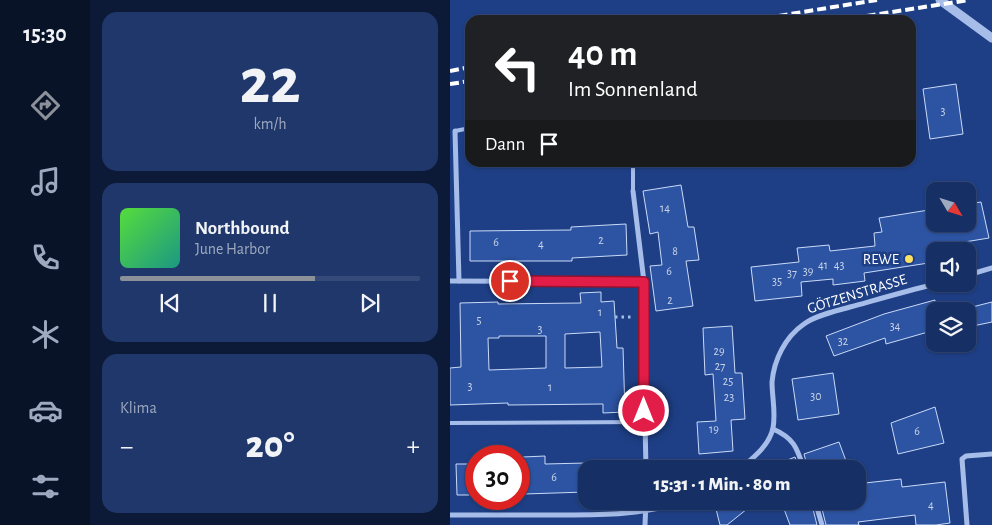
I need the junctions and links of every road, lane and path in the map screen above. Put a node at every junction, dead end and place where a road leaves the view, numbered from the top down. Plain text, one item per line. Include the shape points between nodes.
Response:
1 (940, 0) edge
2 (992, 38) edge
3 (465, 129) edge
4 (455, 131) joint
5 (633, 167) edge
6 (633, 191) joint
7 (992, 268) edge
8 (976, 273) edge
9 (450, 281) edge
10 (459, 281) junction
11 (644, 282) junction
12 (926, 286) edge
13 (644, 316) junction
14 (615, 318) dead end
15 (645, 422) junction
16 (450, 423) edge
17 (773, 428) junction
18 (992, 454) edge
19 (646, 460) edge
20 (751, 460) edge
21 (801, 460) edge
22 (656, 510) edge
23 (818, 510) edge
24 (646, 512) junction
25 (450, 515) edge
26 (645, 525) edge
27 (822, 525) edge
28 (967, 525) edge

1 - 2 street
3 - 4 lane
4 - 10 street
5 - 6 lane
6 - 11 street
7 - 8 street
9 - 10 street
10 - 11 street
11 - 13 street
12 - 17 street, GÖTZENSTRASSE via 827,314 806,322 793,332 775,364
13 - 14 path
13 - 15 street
15 - 16 lane
15 - 19 street
17 - 20 street via 760,452
17 - 21 street via 790,439
18 - 28 street via 962,459
22 - 24 street
23 - 27 street
24 - 25 street
24 - 26 street

